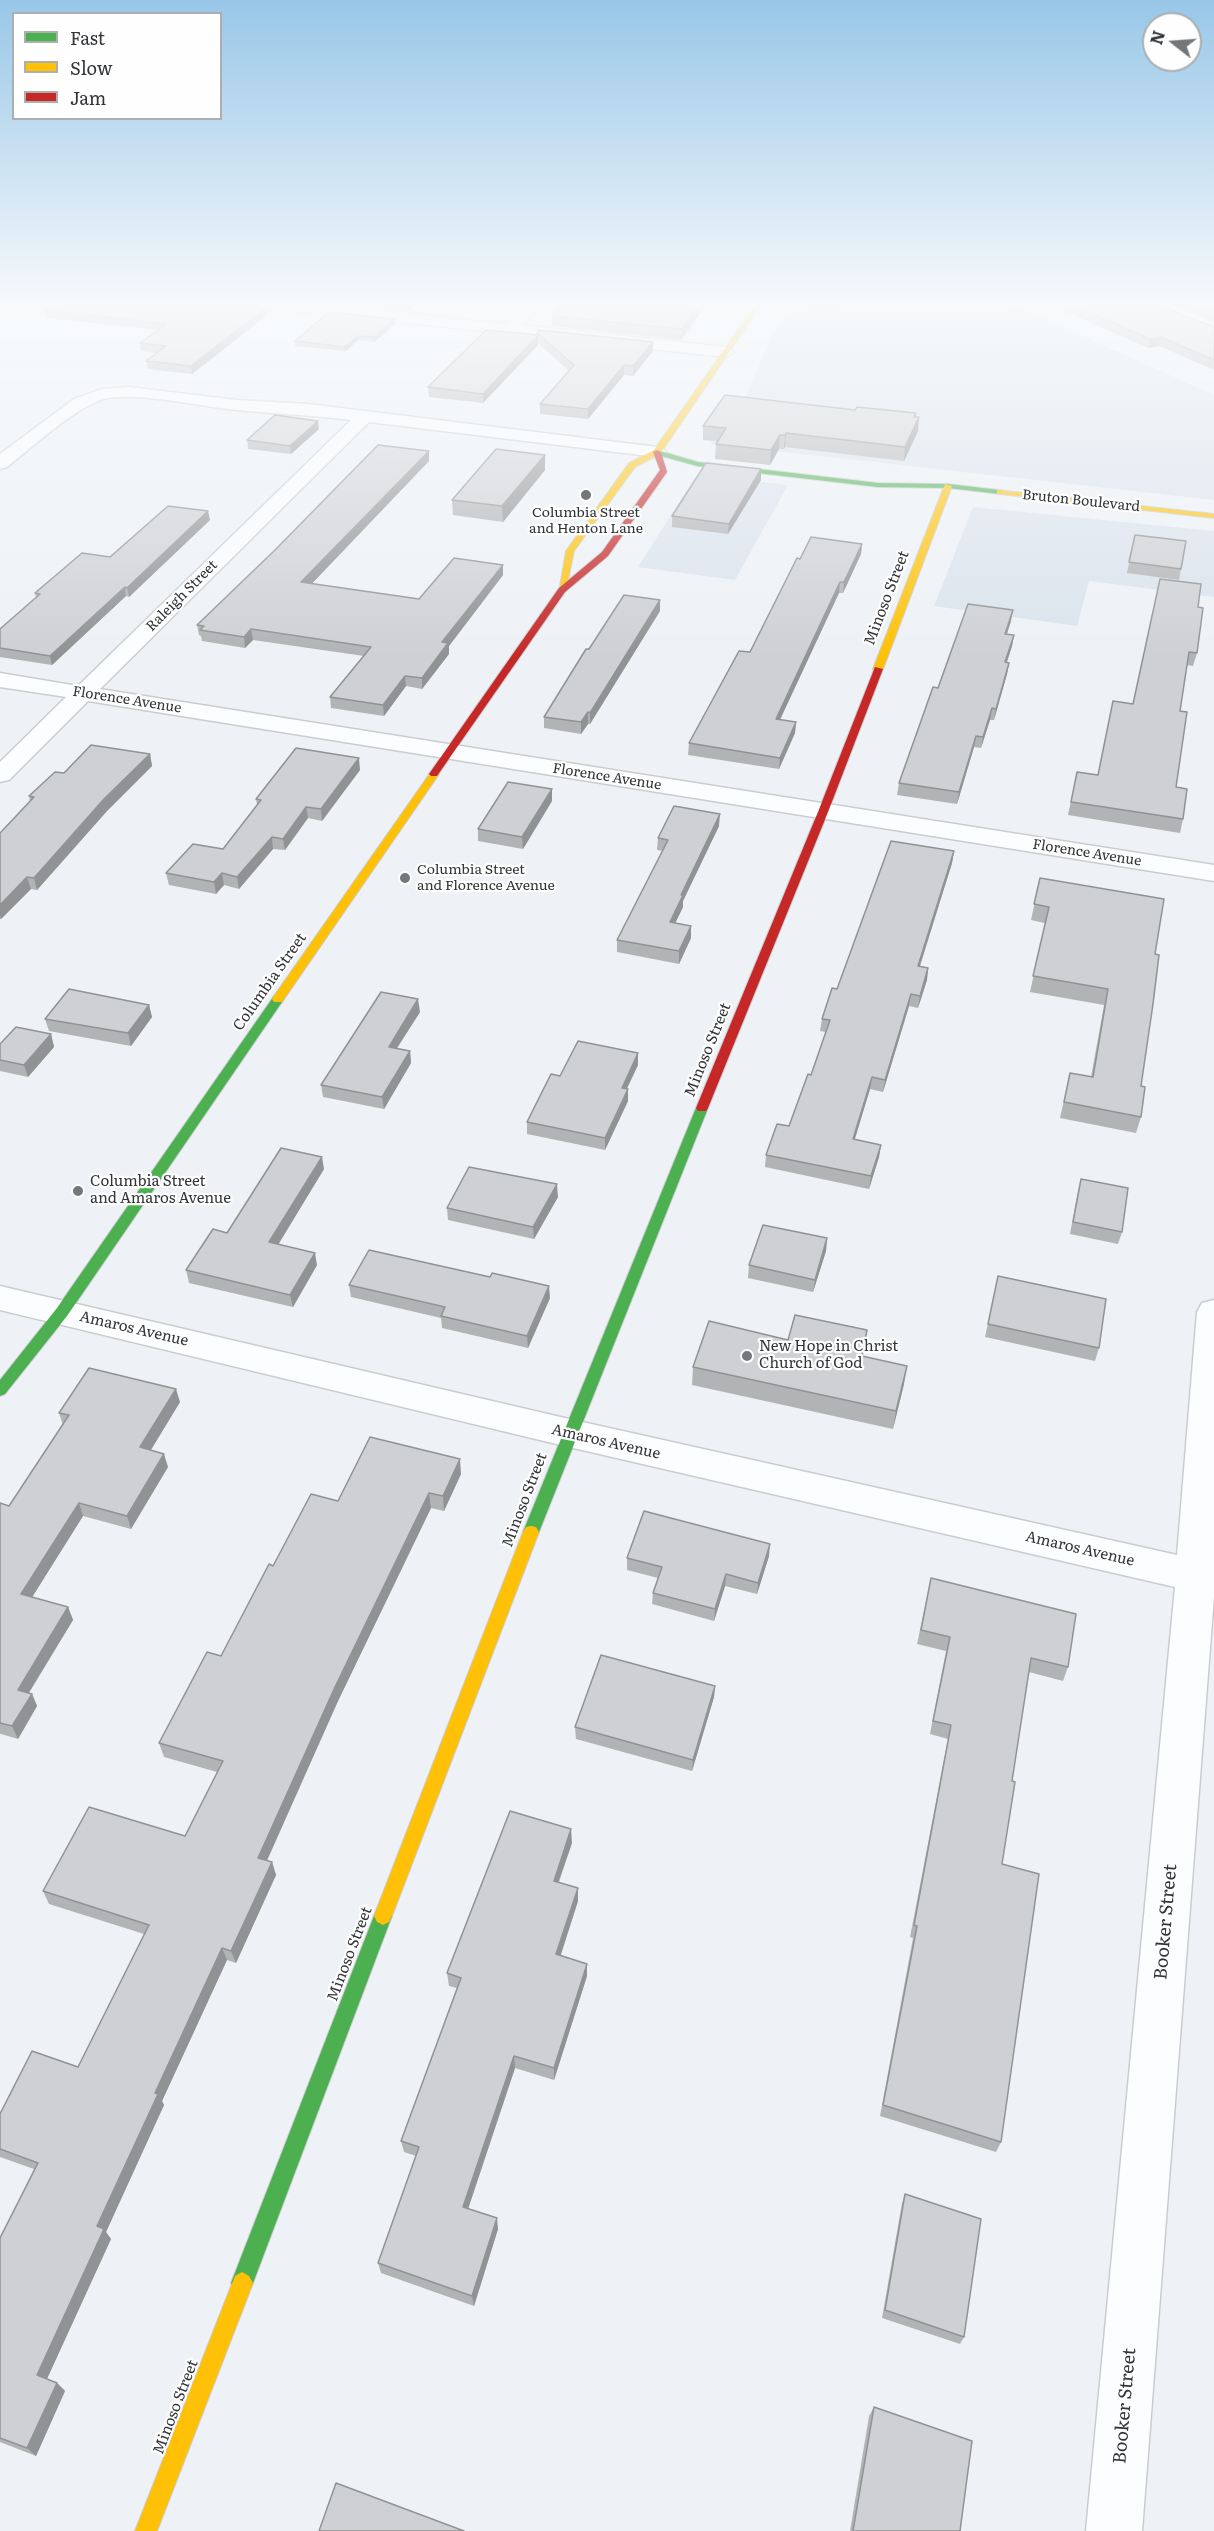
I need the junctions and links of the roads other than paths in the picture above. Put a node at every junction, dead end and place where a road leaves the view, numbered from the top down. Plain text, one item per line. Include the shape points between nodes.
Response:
1 (59, 419) edge
2 (362, 419) edge
3 (382, 419) edge
4 (680, 419) edge
5 (657, 452) junction
6 (0, 463) edge
7 (948, 486) junction
8 (1214, 516) edge
9 (562, 590) junction
10 (0, 680) edge
11 (83, 693) junction
12 (450, 751) junction
13 (0, 776) edge
14 (823, 812) junction
15 (1214, 873) edge
16 (0, 1298) edge
17 (62, 1312) junction
18 (1214, 1312) edge
19 (0, 1390) edge
20 (569, 1433) junction
21 (1205, 1578) edge
22 (146, 2531) edge
23 (1114, 2531) edge

1 - 6 street
2 - 11 street, Raleigh Street
3 - 5 street
4 - 5 street, Columbia Street
5 - 7 street, Bruton Boulevard via 721,467 878,485
5 - 9 street, Columbia Street via 632,465 570,551
5 - 9 street, Columbia Street via 664,470 605,554
7 - 8 street, Bruton Boulevard
7 - 14 street, Minoso Street
9 - 12 street, Columbia Street
10 - 11 street, Florence Avenue
11 - 12 street, Florence Avenue
11 - 13 street, Raleigh Street
12 - 14 street, Florence Avenue
12 - 17 street, Columbia Street
14 - 15 street, Florence Avenue
14 - 20 street, Minoso Street
16 - 17 street, Amaros Avenue
17 - 19 street, Columbia Street
17 - 20 street, Amaros Avenue
18 - 21 street, Booker Street
20 - 21 street, Amaros Avenue
20 - 22 street, Minoso Street
21 - 23 street, Booker Street

